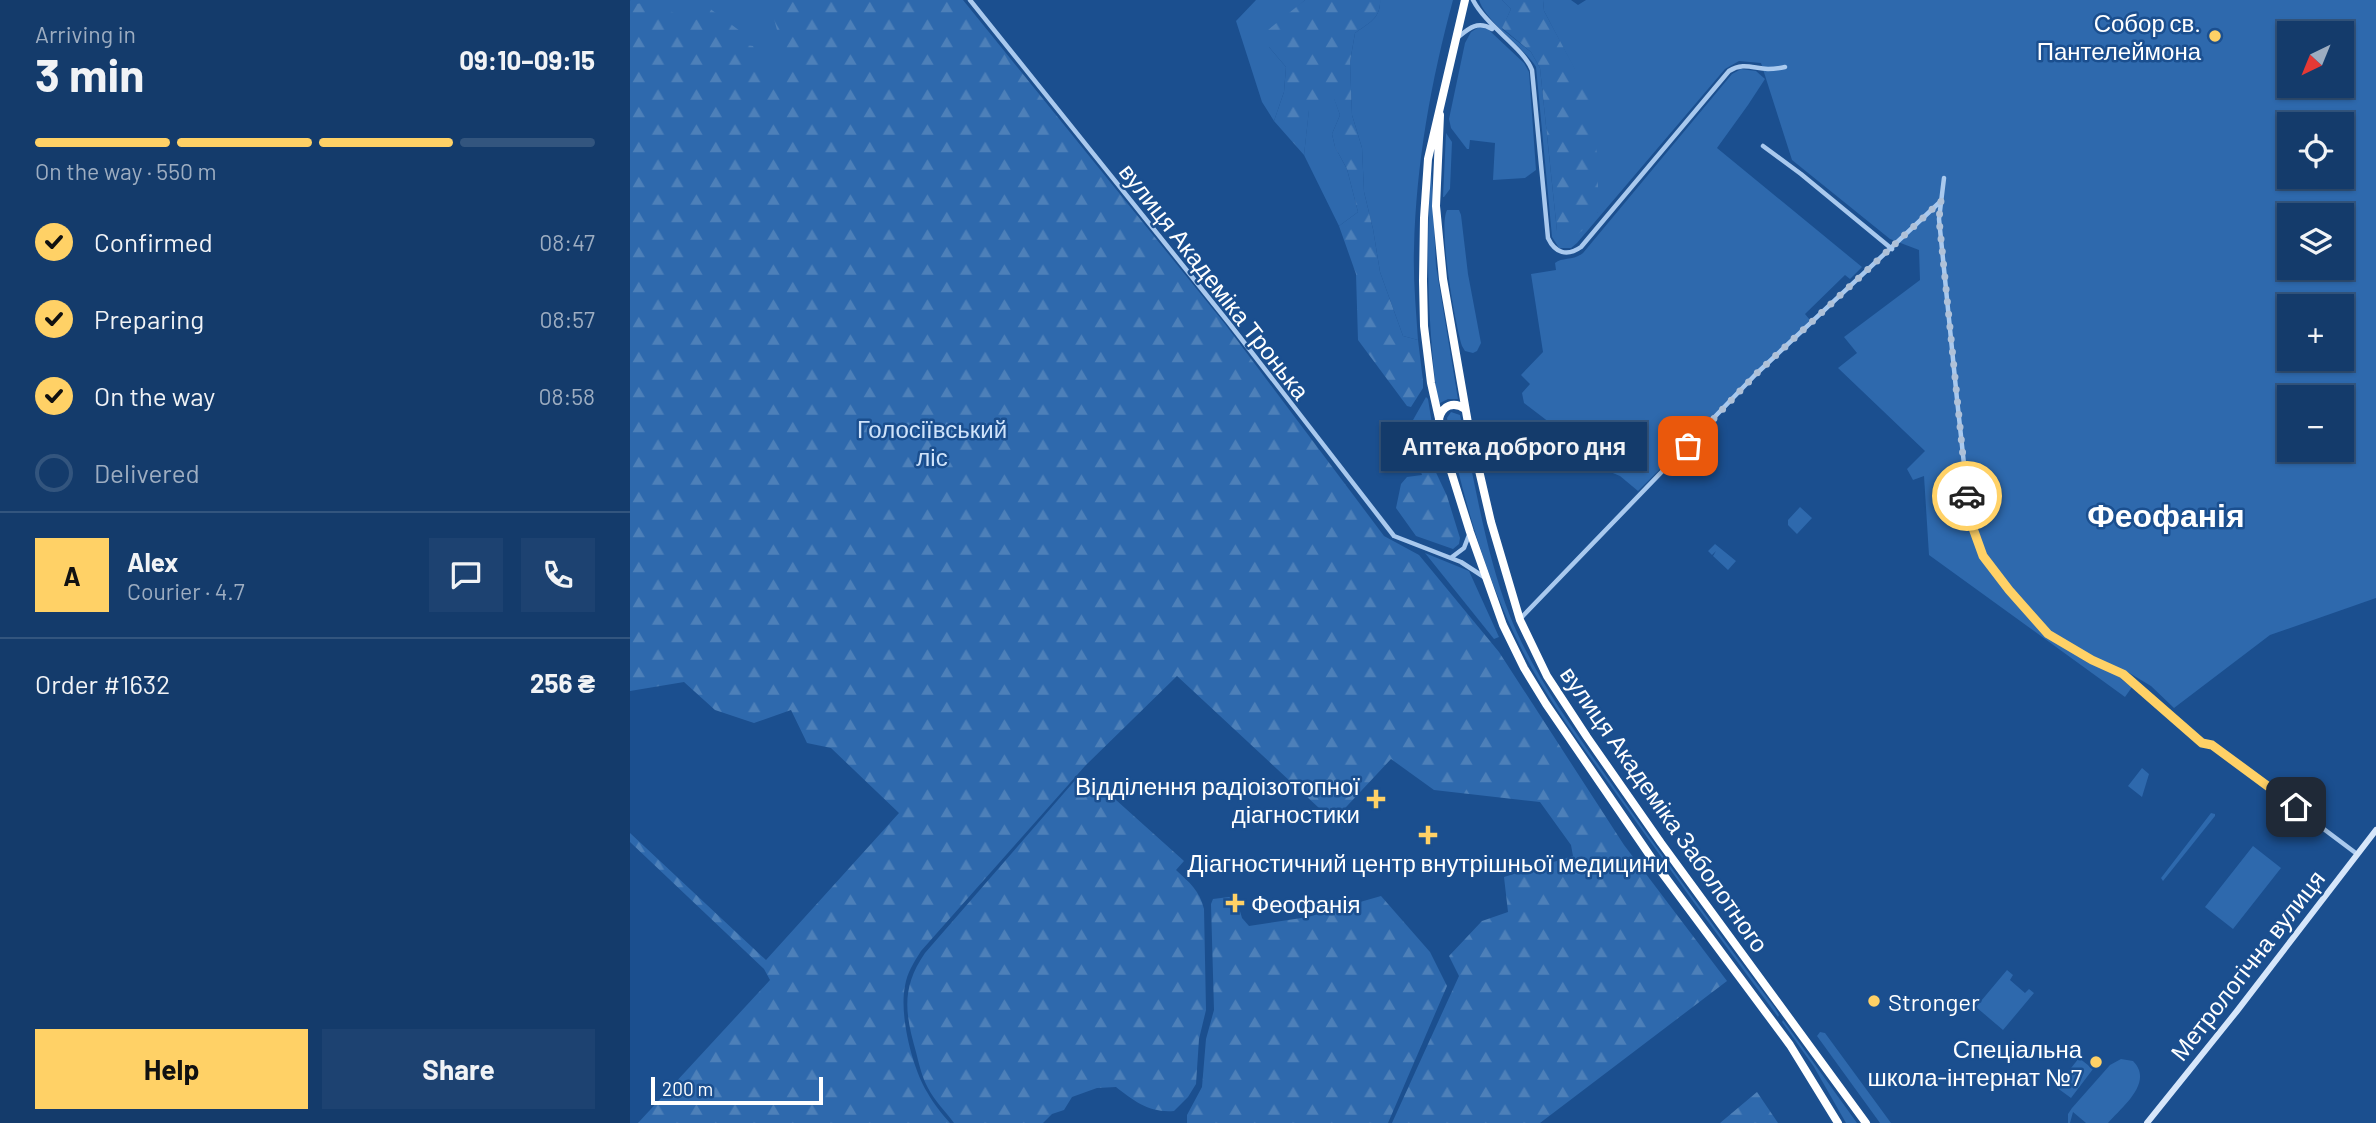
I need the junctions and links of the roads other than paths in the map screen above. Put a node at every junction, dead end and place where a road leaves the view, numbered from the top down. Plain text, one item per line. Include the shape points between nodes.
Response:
1 (970, 0) edge
2 (1465, 0) edge
3 (1473, 0) edge
4 (1499, 33) junction
5 (1456, 39) junction
6 (1785, 67) dead end
7 (1440, 108) junction
8 (1763, 146) dead end
9 (1944, 178) dead end
10 (1941, 201) junction
11 (1892, 249) junction
12 (1465, 409) junction
13 (1439, 419) junction
14 (1470, 532) junction
15 (1451, 558) junction
16 (1486, 579) junction
17 (1520, 620) junction
18 (2376, 830) edge
19 (2357, 854) junction
20 (1838, 1123) edge
21 (1866, 1123) edge
22 (2147, 1123) edge

1 - 15 street, вулиця Академіка Тронька via 1394,536
2 - 5 highway, вулиця Академіка Заболотного
3 - 4 street
4 - 5 street via 1481,24
4 - 6 street via 1532,70 1548,239 1552,247 1566,253 1581,247 1729,71 1743,65
5 - 7 highway, вулиця Академіка Заболотного
7 - 12 highway, вулиця Академіка Заболотного via 1439,243
7 - 13 highway, вулиця Академіка Заболотного via 1428,159 1423,247 1424,326
8 - 11 street
9 - 10 street
10 - 11 street
10 - 19 street via 1939,219 1970,520 1983,556 2048,634 2123,674 2202,743 2212,745
11 - 17 street via 1756,374
12 - 13 highway via 1449,405
12 - 17 highway, вулиця Академіка Заболотного
13 - 14 highway, вулиця Академіка Заболотного
14 - 15 street via 1464,548
14 - 16 highway, вулиця Академіка Заболотного
15 - 16 street, вулиця Академіка Тронька
16 - 20 highway, вулиця Академіка Заболотного via 1503,625 1545,704 1657,866 1790,1045
17 - 21 highway, вулиця Академіка Заболотного via 1547,676 1587,737
18 - 19 street, Метрологічна вулиця
19 - 22 street, Метрологічна вулиця

